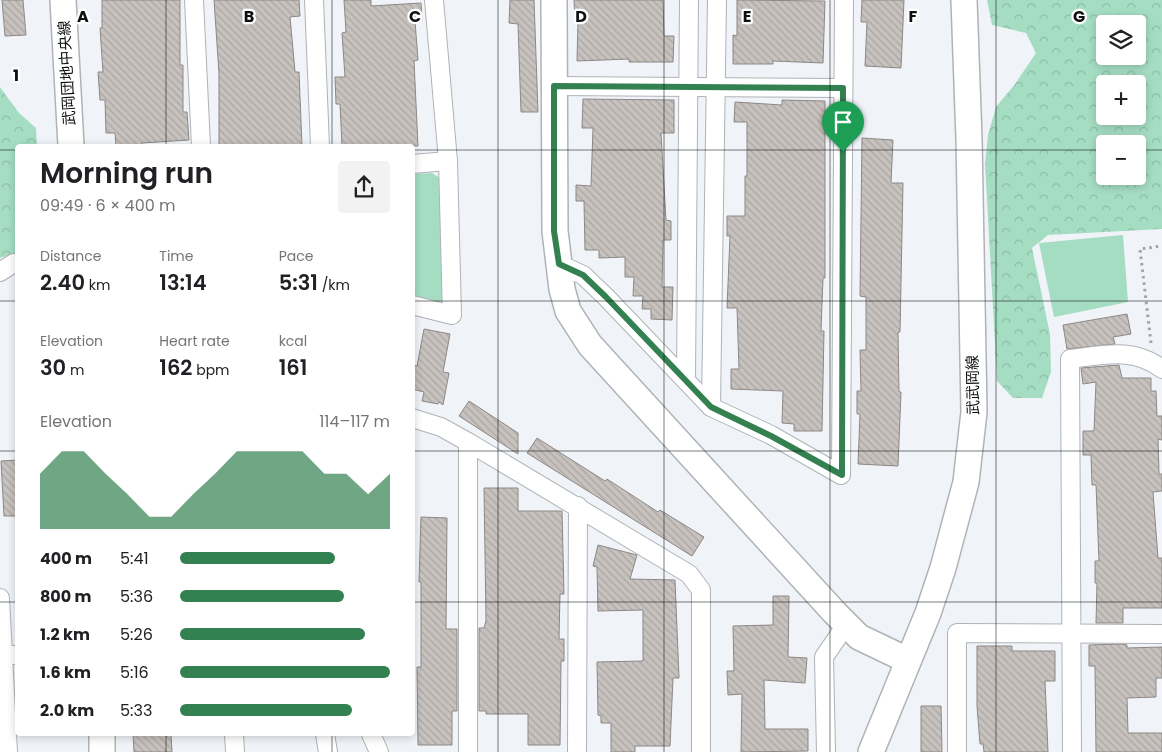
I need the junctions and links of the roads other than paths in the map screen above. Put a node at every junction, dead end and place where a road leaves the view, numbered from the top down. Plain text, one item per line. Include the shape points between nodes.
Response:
1 (63, 0) edge
2 (194, 0) edge
3 (314, 0) edge
4 (434, 0) edge
5 (554, 0) edge
6 (689, 0) edge
7 (717, 0) edge
8 (844, 0) edge
9 (964, 1) edge
10 (554, 86) junction
11 (689, 87) junction
12 (717, 87) junction
13 (843, 88) junction
14 (72, 144) edge
15 (202, 144) edge
16 (320, 144) edge
17 (448, 161) junction
18 (415, 164) edge
19 (15, 263) edge
20 (559, 264) junction
21 (0, 272) edge
22 (415, 306) edge
23 (1158, 366) edge
24 (686, 380) junction
25 (711, 407) junction
26 (415, 419) edge
27 (468, 442) junction
28 (578, 506) junction
29 (0, 598) edge
30 (846, 625) junction
31 (1072, 634) junction
32 (1162, 634) edge
33 (7, 655) edge
34 (907, 660) junction
35 (102, 736) edge
36 (234, 736) edge
37 (325, 736) edge
38 (372, 736) edge
39 (8, 752) edge
40 (102, 752) edge
41 (235, 752) edge
42 (328, 752) edge
43 (379, 752) edge
44 (468, 752) edge
45 (577, 752) edge
46 (701, 752) edge
47 (826, 752) edge
48 (871, 752) edge
49 (957, 752) edge
50 (1072, 752) edge

1 - 14 street, 武岡団地中央線
2 - 15 street
3 - 16 street
4 - 17 street
5 - 10 street
6 - 11 street
7 - 12 street
8 - 13 street
9 - 34 street, 武武岡線 via 970,139 974,412 971,448 966,482 943,568
10 - 11 street
10 - 20 street via 554,231
11 - 12 street
11 - 24 street
12 - 13 street
12 - 25 street
13 - 25 street via 842,475
17 - 18 street
17 - 22 street via 452,315
19 - 21 street
20 - 24 street via 583,275
20 - 30 street via 568,311 590,345
23 - 31 street via 1122,353 1070,359
24 - 25 street
26 - 27 street
27 - 28 street
27 - 44 street
28 - 45 street
28 - 46 street via 689,574 701,590
29 - 33 street
30 - 34 street via 868,642
30 - 47 street via 824,657
31 - 32 street
31 - 49 street via 957,633
31 - 50 street
33 - 39 street
34 - 48 street, 武武岡線
35 - 40 street
36 - 41 street
37 - 42 street
38 - 43 street

